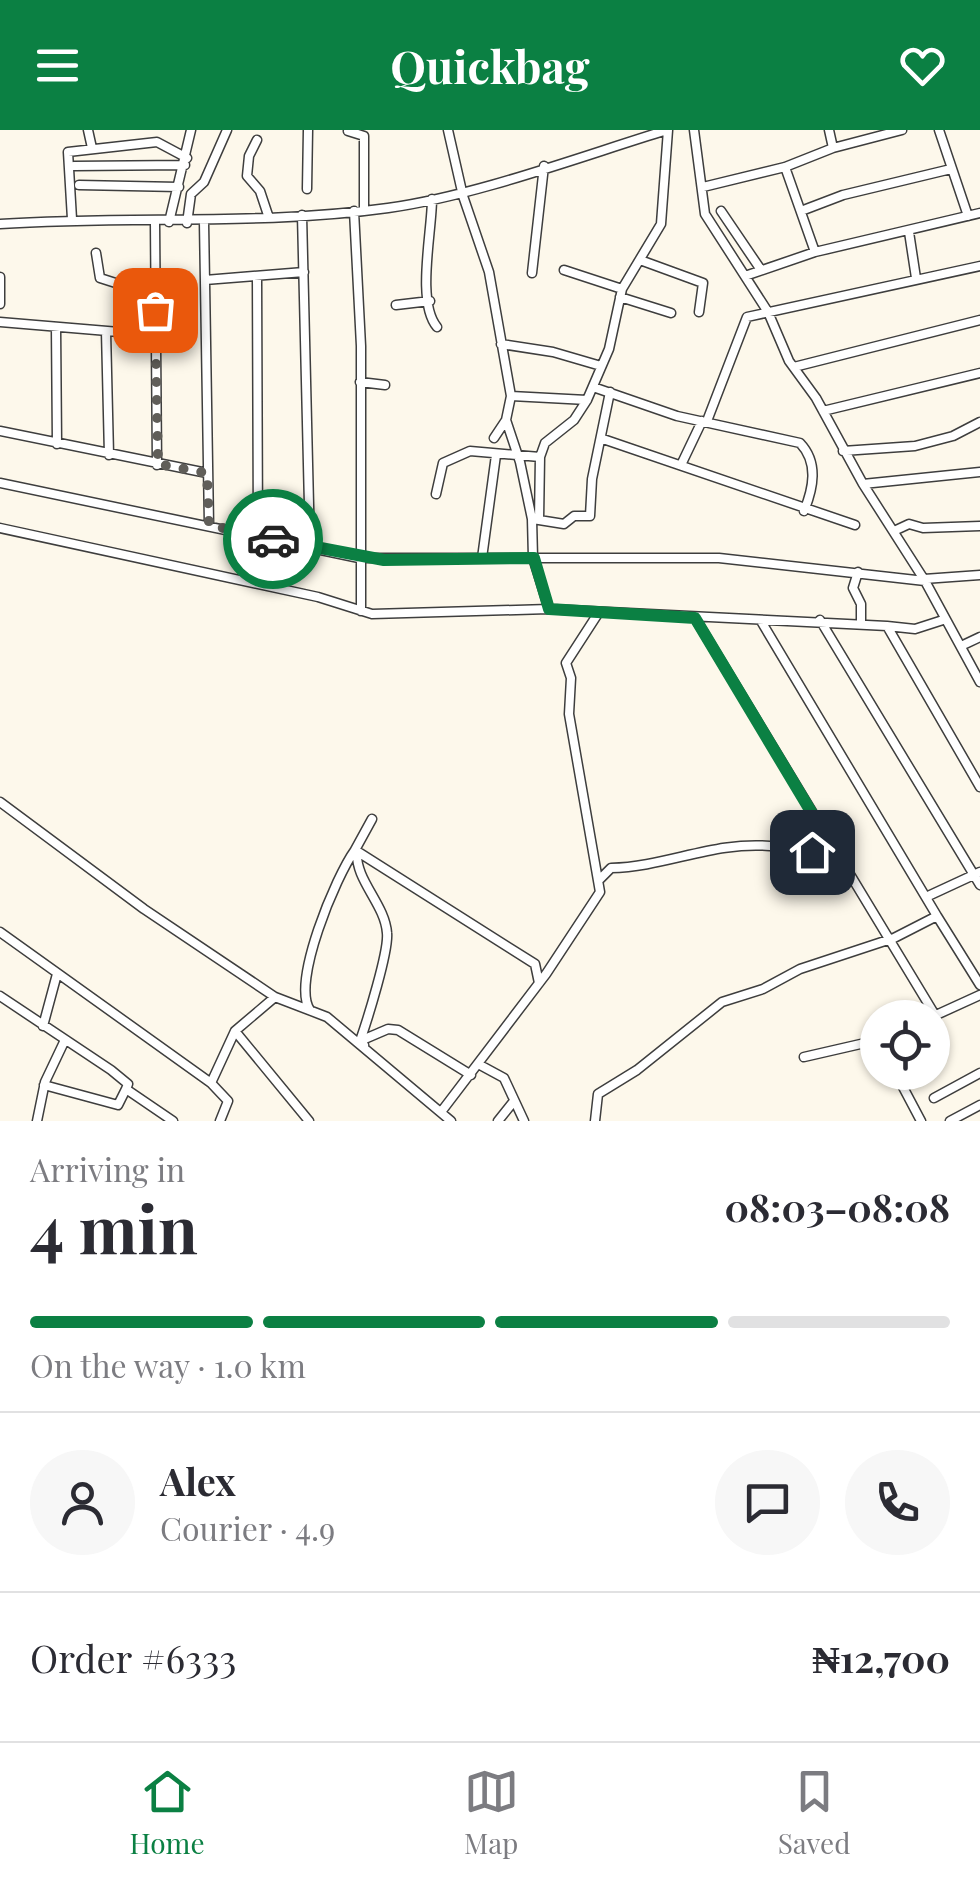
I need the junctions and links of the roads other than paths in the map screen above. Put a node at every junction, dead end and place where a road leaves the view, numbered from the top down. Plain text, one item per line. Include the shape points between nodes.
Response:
1 (88, 130) edge
2 (191, 130) edge
3 (227, 130) edge
4 (308, 130) edge
5 (448, 130) edge
6 (620, 130) edge
7 (668, 130) edge
8 (694, 130) edge
9 (828, 130) edge
10 (902, 130) edge
11 (939, 130) edge
12 (348, 131) edge
13 (257, 140) dead end
14 (620, 144) junction
15 (92, 148) junction
16 (833, 148) junction
17 (186, 161) junction
18 (74, 166) dead end
19 (544, 166) junction
20 (785, 167) junction
21 (951, 170) junction
22 (79, 185) dead end
23 (179, 187) junction
24 (703, 187) junction
25 (307, 189) dead end
26 (461, 190) junction
27 (432, 199) junction
28 (359, 211) junction
29 (721, 211) dead end
30 (801, 211) junction
31 (980, 213) edge
32 (302, 215) junction
33 (968, 216) junction
34 (269, 218) junction
35 (72, 219) junction
36 (155, 222) junction
37 (169, 222) junction
38 (187, 222) junction
39 (204, 222) junction
40 (0, 224) edge
41 (909, 232) junction
42 (815, 252) junction
43 (96, 254) dead end
44 (640, 260) junction
45 (980, 266) edge
46 (564, 270) dead end
47 (761, 270) junction
48 (304, 272) junction
49 (532, 273) dead end
50 (256, 276) junction
51 (745, 276) junction
52 (0, 277) edge
53 (916, 278) junction
54 (205, 280) junction
55 (155, 284) junction
56 (621, 293) junction
57 (430, 300) junction
58 (0, 304) edge
59 (396, 305) dead end
60 (700, 312) dead end
61 (768, 312) junction
62 (670, 313) dead end
63 (980, 320) edge
64 (0, 322) edge
65 (56, 327) junction
66 (437, 327) dead end
67 (106, 331) junction
68 (155, 335) junction
69 (501, 344) junction
70 (601, 366) junction
71 (794, 367) junction
72 (980, 373) edge
73 (360, 382) junction
74 (385, 384) dead end
75 (593, 387) junction
76 (610, 392) junction
77 (511, 396) junction
78 (588, 400) junction
79 (824, 411) junction
80 (506, 420) junction
81 (704, 421) junction
82 (980, 422) edge
83 (0, 431) edge
84 (494, 438) dead end
85 (602, 439) junction
86 (57, 444) junction
87 (843, 451) junction
88 (496, 454) junction
89 (109, 455) junction
90 (540, 457) junction
91 (517, 458) junction
92 (158, 464) junction
93 (681, 465) junction
94 (980, 472) edge
95 (207, 473) junction
96 (0, 482) edge
97 (863, 484) junction
98 (436, 494) dead end
99 (804, 511) junction
100 (536, 520) junction
101 (209, 525) junction
102 (854, 525) dead end
103 (980, 526) edge
104 (0, 528) edge
105 (894, 531) junction
106 (258, 536) junction
107 (310, 547) junction
108 (359, 558) junction
109 (482, 558) junction
110 (534, 558) junction
111 (858, 572) junction
112 (980, 575) edge
113 (924, 580) junction
114 (549, 609) junction
115 (361, 611) junction
116 (599, 612) junction
117 (695, 618) junction
118 (820, 620) junction
119 (943, 620) junction
120 (761, 622) junction
121 (862, 624) junction
122 (887, 626) junction
123 (980, 637) edge
124 (960, 646) junction
125 (980, 682) edge
126 (980, 788) edge
127 (0, 802) edge
128 (372, 819) dead end
129 (831, 845) junction
130 (356, 850) junction
131 (977, 874) edge
132 (600, 879) junction
133 (980, 885) edge
134 (926, 898) junction
135 (937, 916) junction
136 (0, 932) edge
137 (888, 940) junction
138 (57, 974) junction
139 (539, 983) junction
140 (980, 984) edge
141 (980, 995) edge
142 (0, 996) edge
143 (276, 997) junction
144 (923, 1000) edge
145 (950, 1008) edge
146 (327, 1017) junction
147 (43, 1026) junction
148 (235, 1031) junction
149 (64, 1042) junction
150 (860, 1044) edge
151 (364, 1045) junction
152 (804, 1057) dead end
153 (480, 1065) junction
154 (980, 1073) edge
155 (472, 1075) junction
156 (211, 1083) junction
157 (44, 1084) junction
158 (126, 1089) junction
159 (905, 1090) edge
160 (934, 1098) dead end
161 (514, 1101) junction
162 (980, 1105) edge
163 (441, 1112) junction
164 (170, 1120) edge
165 (37, 1121) edge
166 (220, 1121) edge
167 (309, 1121) edge
168 (451, 1121) edge
169 (498, 1121) edge
170 (524, 1121) edge
171 (594, 1121) edge
172 (922, 1121) edge
173 (950, 1121) edge

1 - 15 street
2 - 17 street
3 - 38 street via 204,182 191,194
4 - 25 street
5 - 26 street
6 - 14 street
7 - 14 street
7 - 44 street via 661,224
8 - 24 street
9 - 16 street
10 - 16 street
11 - 21 street
12 - 28 street via 364,136
13 - 34 street via 247,176 260,190
14 - 19 street
15 - 17 street via 157,142
15 - 35 street via 68,152
16 - 20 street
17 - 18 street
17 - 23 street
19 - 26 street
19 - 49 street
20 - 24 street
20 - 30 street
21 - 30 street
21 - 33 street
22 - 23 street
23 - 37 street
24 - 51 street via 706,214
26 - 27 street
26 - 69 street via 489,272
27 - 28 street
27 - 57 street
28 - 32 street
28 - 73 street
29 - 47 street
30 - 42 street
31 - 33 street
32 - 34 street
32 - 48 street
33 - 41 street
34 - 39 street
35 - 36 street
35 - 40 street
36 - 37 street
36 - 55 street
37 - 38 street
38 - 39 street
39 - 54 street
41 - 42 street
41 - 53 street
42 - 47 street
43 - 55 street via 100,278 125,286
44 - 56 street
44 - 60 street via 702,283
45 - 53 street
46 - 56 street
47 - 51 street
48 - 50 street
48 - 107 street
50 - 54 street
50 - 106 street
51 - 61 street
52 - 58 street
53 - 61 street
54 - 95 street
55 - 68 street
56 - 62 street
56 - 70 street
57 - 59 street
57 - 66 street
61 - 71 street
61 - 81 street via 747,317 726,381
63 - 71 street
64 - 65 street
65 - 67 street
65 - 86 street
67 - 68 street
67 - 89 street
68 - 92 street
69 - 70 street
69 - 77 street
70 - 75 street
71 - 79 street
72 - 79 street
73 - 74 street
73 - 108 street
75 - 76 street
75 - 78 street
76 - 81 street
76 - 85 street
77 - 78 street
77 - 80 street
78 - 90 street via 574,420 549,436
79 - 87 street
80 - 84 street
80 - 91 street
81 - 93 street
81 - 99 street via 803,445 813,464
82 - 87 street via 915,446
83 - 86 street
85 - 93 street
85 - 100 street via 590,516 564,524
86 - 89 street
87 - 97 street
88 - 91 street
88 - 98 street via 470,451 446,461
88 - 109 street
89 - 92 street
90 - 91 street
90 - 100 street
91 - 100 street
92 - 95 street
93 - 99 street
94 - 97 street
95 - 101 street
96 - 101 street
97 - 105 street
99 - 102 street
100 - 110 street
101 - 106 street
103 - 105 street via 908,524
104 - 115 street
105 - 113 street
106 - 107 street
107 - 108 street
108 - 109 street
108 - 115 street
109 - 110 street
110 - 111 street via 719,558
110 - 114 street
111 - 113 street
111 - 121 street via 853,588
112 - 113 street
113 - 119 street
114 - 115 street
114 - 116 street
116 - 117 street
116 - 132 street via 566,664
117 - 120 street
117 - 129 street
118 - 120 street
118 - 121 street
118 - 131 street
119 - 122 street
119 - 124 street
120 - 134 street
121 - 122 street
122 - 126 street
123 - 124 street
124 - 125 street
127 - 143 street
128 - 130 street
129 - 132 street via 800,857 774,845 716,847 642,867 611,868
129 - 137 street
130 - 139 street via 494,934 535,964
130 - 146 street via 325,914 302,986 308,1009
130 - 151 street via 388,935
131 - 133 street
131 - 134 street
132 - 139 street via 600,892
134 - 135 street
135 - 137 street
135 - 140 street
136 - 138 street
137 - 144 street
137 - 171 street via 722,1002 598,1094
138 - 147 street
138 - 156 street
139 - 153 street
141 - 145 street
142 - 147 street
143 - 146 street
143 - 148 street
146 - 151 street
147 - 149 street
148 - 156 street
148 - 167 street
149 - 157 street
149 - 158 street via 111,1070
150 - 152 street
151 - 155 street via 398,1030
151 - 163 street
153 - 155 street
153 - 161 street via 504,1078
154 - 160 street
155 - 163 street
156 - 166 street via 228,1101
157 - 158 street via 118,1105
157 - 165 street
158 - 164 street
159 - 172 street
161 - 169 street
161 - 170 street
162 - 173 street
163 - 168 street

